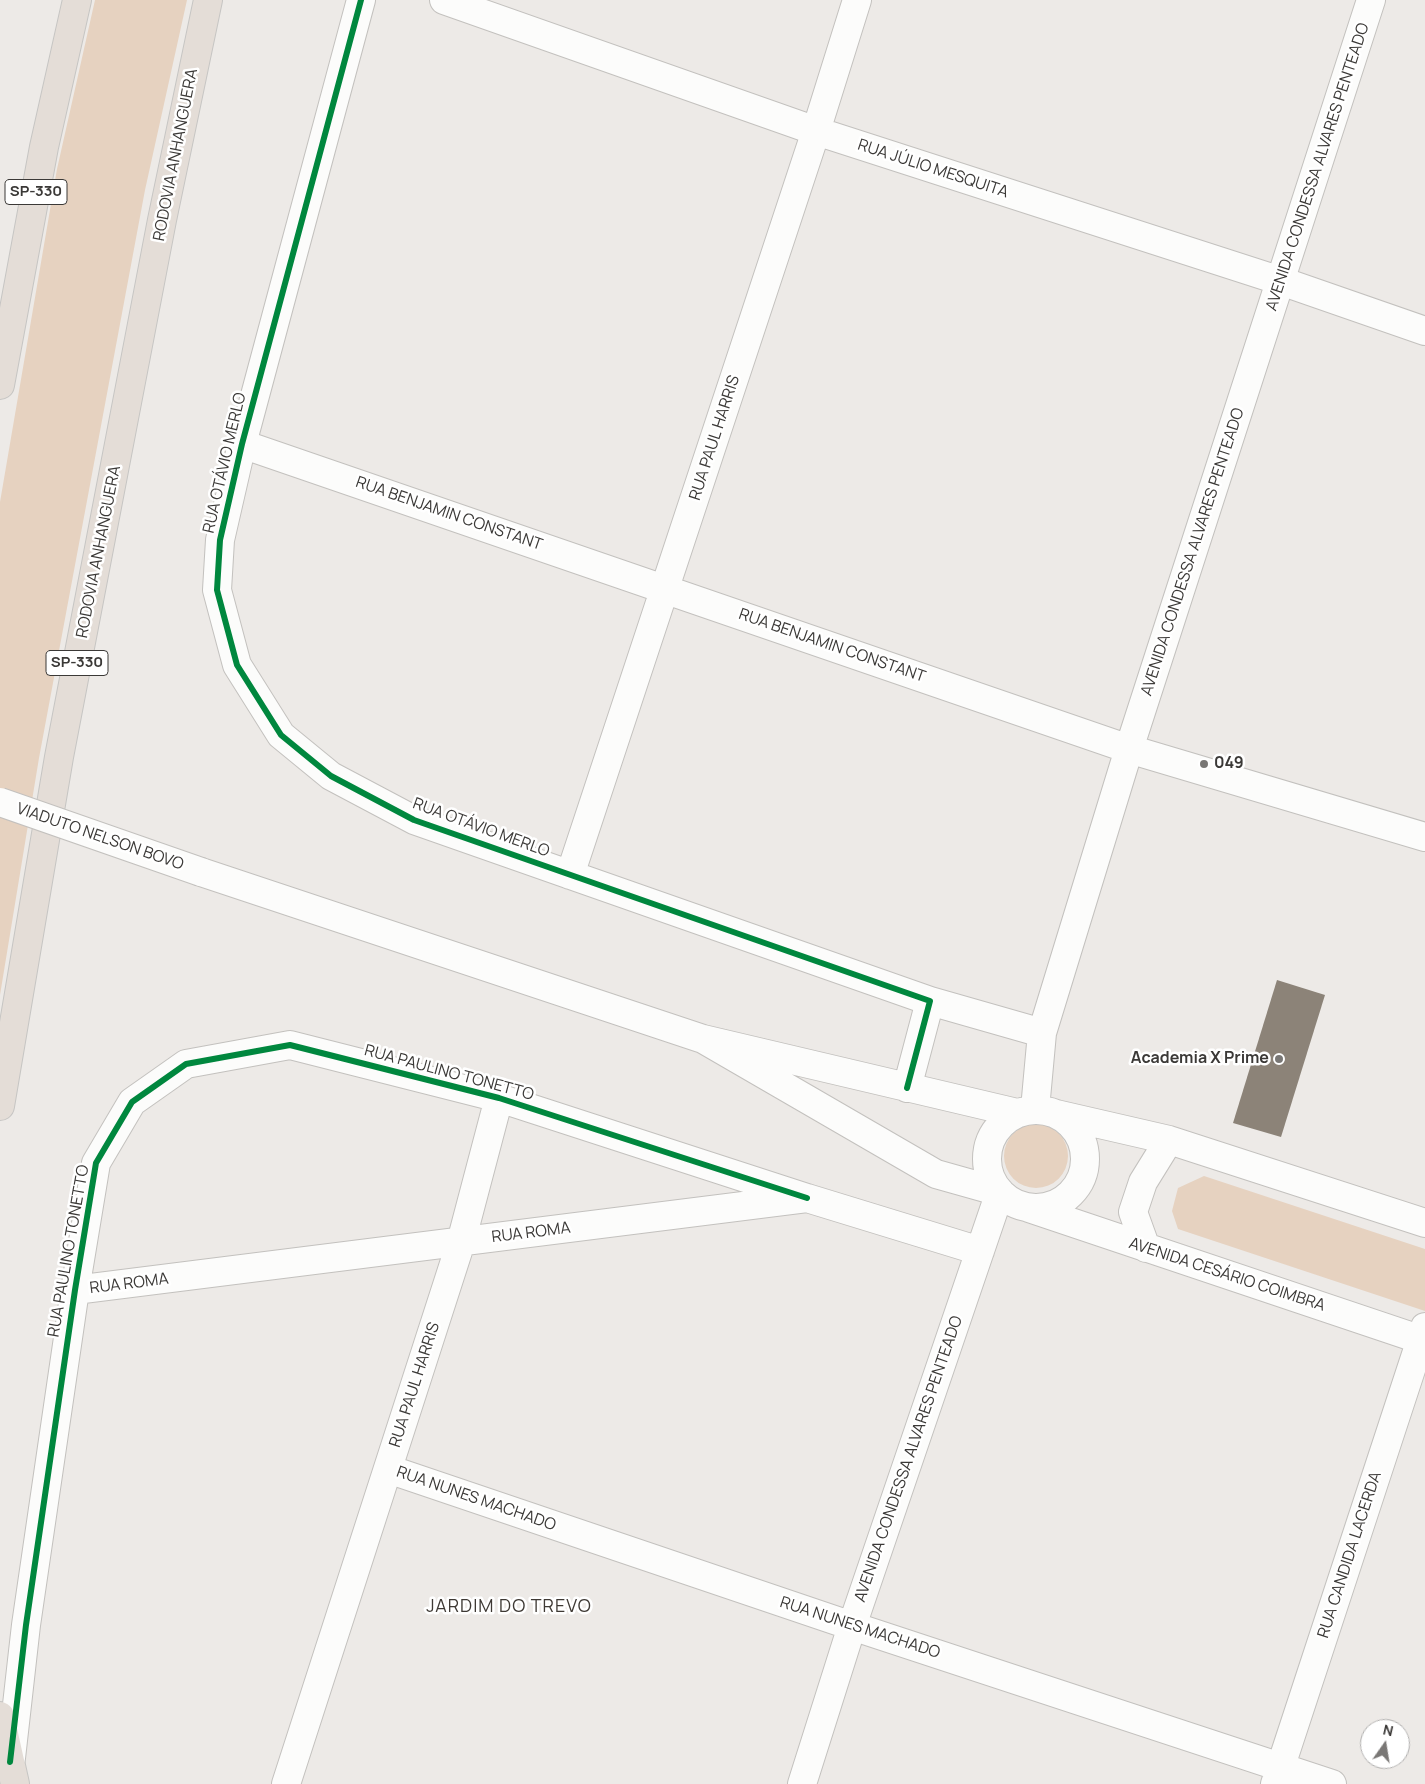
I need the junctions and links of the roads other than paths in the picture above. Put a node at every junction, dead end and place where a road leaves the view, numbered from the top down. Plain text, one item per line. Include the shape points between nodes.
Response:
1 (77, 0) edge
2 (208, 0) edge
3 (361, 0) edge
4 (444, 0) edge
5 (856, 0) edge
6 (1371, 0) edge
7 (816, 131) junction
8 (1281, 281) junction
9 (1425, 331) edge
10 (0, 385) edge
11 (242, 444) junction
12 (666, 588) junction
13 (1129, 749) junction
14 (0, 802) edge
15 (1425, 837) edge
16 (570, 875) junction
17 (930, 1001) junction
18 (1042, 1033) junction
19 (704, 1039) junction
20 (907, 1088) junction
21 (499, 1098) junction
22 (0, 1106) edge
23 (1036, 1112) junction
24 (1169, 1140) junction
25 (1000, 1192) junction
26 (808, 1198) junction
27 (1029, 1208) junction
28 (1425, 1223) edge
29 (461, 1242) junction
30 (1146, 1248) junction
31 (980, 1251) junction
32 (75, 1290) junction
33 (1424, 1336) edge
34 (388, 1469) junction
35 (852, 1626) junction
36 (0, 1716) edge
37 (13, 1773) edge
38 (1277, 1776) edge
39 (286, 1784) edge
40 (802, 1784) edge
41 (1332, 1784) edge

1 - 10 highway, SP-330 via 44,147
2 - 22 highway, RODOVIA ANHANGUERA / SP-330 via 59,757
3 - 11 street, RUA OTÁVIO MERLO
4 - 7 street, RUA JÚLIO MESQUITA
5 - 7 street, RUA PAUL HARRIS
6 - 8 street, AVENIDA CONDESSA ALVARES PENTEADO
7 - 8 street, RUA JÚLIO MESQUITA
7 - 12 street, RUA PAUL HARRIS
8 - 9 street, RUA JÚLIO MESQUITA
8 - 13 street, AVENIDA CONDESSA ALVARES PENTEADO
11 - 12 street, RUA BENJAMIN CONSTANT
11 - 16 street, RUA OTÁVIO MERLO via 220,540 217,590 237,664 281,735 331,776 414,820
12 - 13 street, RUA BENJAMIN CONSTANT
12 - 16 street, RUA PAUL HARRIS
13 - 15 street, RUA BENJAMIN CONSTANT
13 - 18 street, AVENIDA CONDESSA ALVARES PENTEADO
14 - 19 street, VIADUTO NELSON BOVO, bridge
16 - 17 street, RUA OTÁVIO MERLO
17 - 18 street, RUA OTÁVIO MERLO
17 - 20 street
18 - 23 street, AVENIDA CONDESSA ALVARES PENTEADO
19 - 20 street
19 - 25 street via 936,1174
20 - 23 street
21 - 26 street, RUA PAULINO TONETTO
21 - 29 street, RUA PAUL HARRIS
21 - 32 street, RUA PAULINO TONETTO via 290,1045 186,1064 132,1102 96,1163
23 - 24 street
23 - 25 street via 1003,1121 993,1134 987,1148 986,1164
23 - 27 street via 1069,1122 1079,1134 1085,1164 1081,1180 1060,1202 1045,1208
24 - 28 street
24 - 30 street via 1143,1182 1133,1212
25 - 27 street
25 - 31 street, AVENIDA CONDESSA ALVARES PENTEADO
26 - 29 street, RUA ROMA
26 - 31 street, RUA ROMA
27 - 30 street, AVENIDA CESÁRIO COIMBRA
29 - 32 street, RUA ROMA
29 - 34 street, RUA PAUL HARRIS
30 - 33 street, AVENIDA CESÁRIO COIMBRA
31 - 35 street, AVENIDA CONDESSA ALVARES PENTEADO
32 - 37 street, RUA PAULINO TONETTO via 26,1625
33 - 38 street, RUA CANDIDA LACERDA
34 - 35 street, RUA NUNES MACHADO
34 - 39 street, RUA PAUL HARRIS
35 - 38 street, RUA NUNES MACHADO
35 - 40 street, AVENIDA CONDESSA ALVARES PENTEADO
36 - 37 highway
38 - 41 street, RUA NUNES MACHADO

